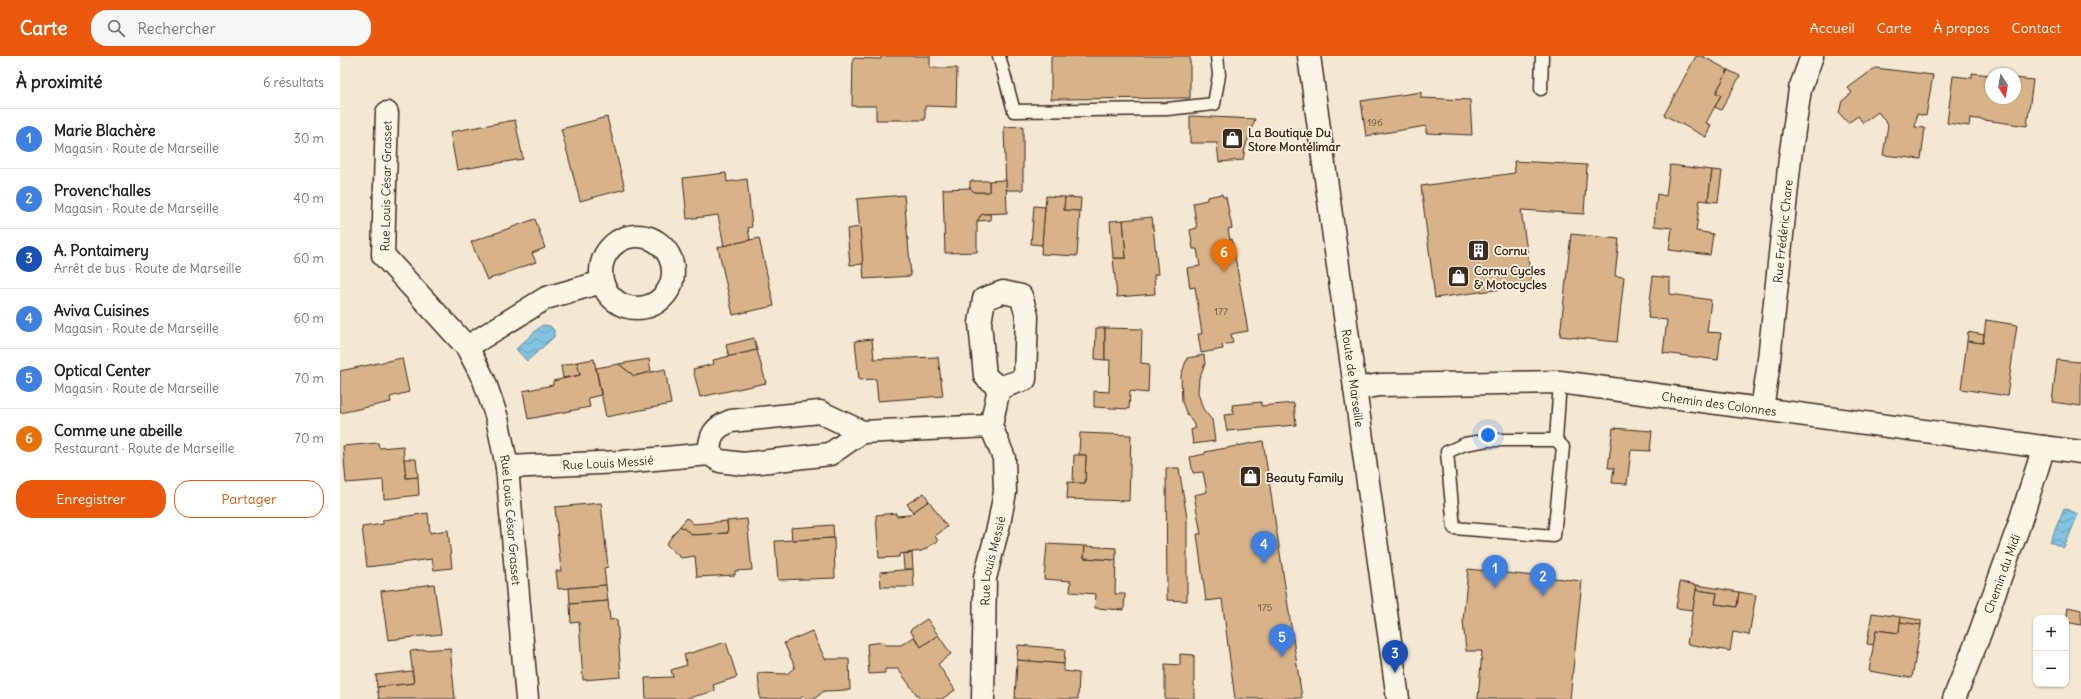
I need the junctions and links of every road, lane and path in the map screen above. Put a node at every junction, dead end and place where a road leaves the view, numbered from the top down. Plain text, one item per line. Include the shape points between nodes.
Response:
1 (999, 56) edge
2 (1217, 56) edge
3 (1309, 56) edge
4 (1542, 56) edge
5 (1812, 56) edge
6 (1541, 89) dead end
7 (387, 112) dead end
8 (602, 282) dead end
9 (467, 347) junction
10 (1560, 382) junction
11 (999, 388) dead end
12 (1355, 389) junction
13 (1762, 409) junction
14 (991, 426) junction
15 (862, 432) junction
16 (1556, 440) junction
17 (2044, 447) junction
18 (2081, 452) edge
19 (709, 454) junction
20 (507, 467) junction
21 (527, 699) edge
22 (983, 699) edge
23 (1398, 699) edge
24 (1954, 699) edge

1 - 2 lane via 1014,111 1168,109 1214,104 1219,76
3 - 12 street, Route de Marseille
4 - 6 lane
5 - 13 street, Rue Frédéric Chare via 1800,89 1790,158
7 - 9 street, Rue Louis César Grasset via 383,255
8 - 9 street via 546,298
9 - 20 street, Rue Louis César Grasset via 484,380 495,412
10 - 12 street, Chemin des Colonnes via 1380,386
10 - 13 street, Chemin des Colonnes
10 - 16 lane
11 - 14 street
12 - 23 street, Route de Marseille
13 - 17 street, Chemin des Colonnes
14 - 15 street
14 - 22 street, Rue Louis Messié via 1004,458 1005,492 1000,524 985,578
15 - 19 street, Rue Louis Messié via 830,454 743,464 720,461
15 - 19 street via 820,412 732,421 714,432 709,440
16 - 16 lane via 1488,440 1465,444 1447,452 1454,528 1554,536 1563,447
17 - 18 street, Chemin des Colonnes
17 - 24 street, Chemin du Midi via 2018,528
19 - 20 street, Rue Louis Messié via 622,462
20 - 21 street, Rue Louis César Grasset

